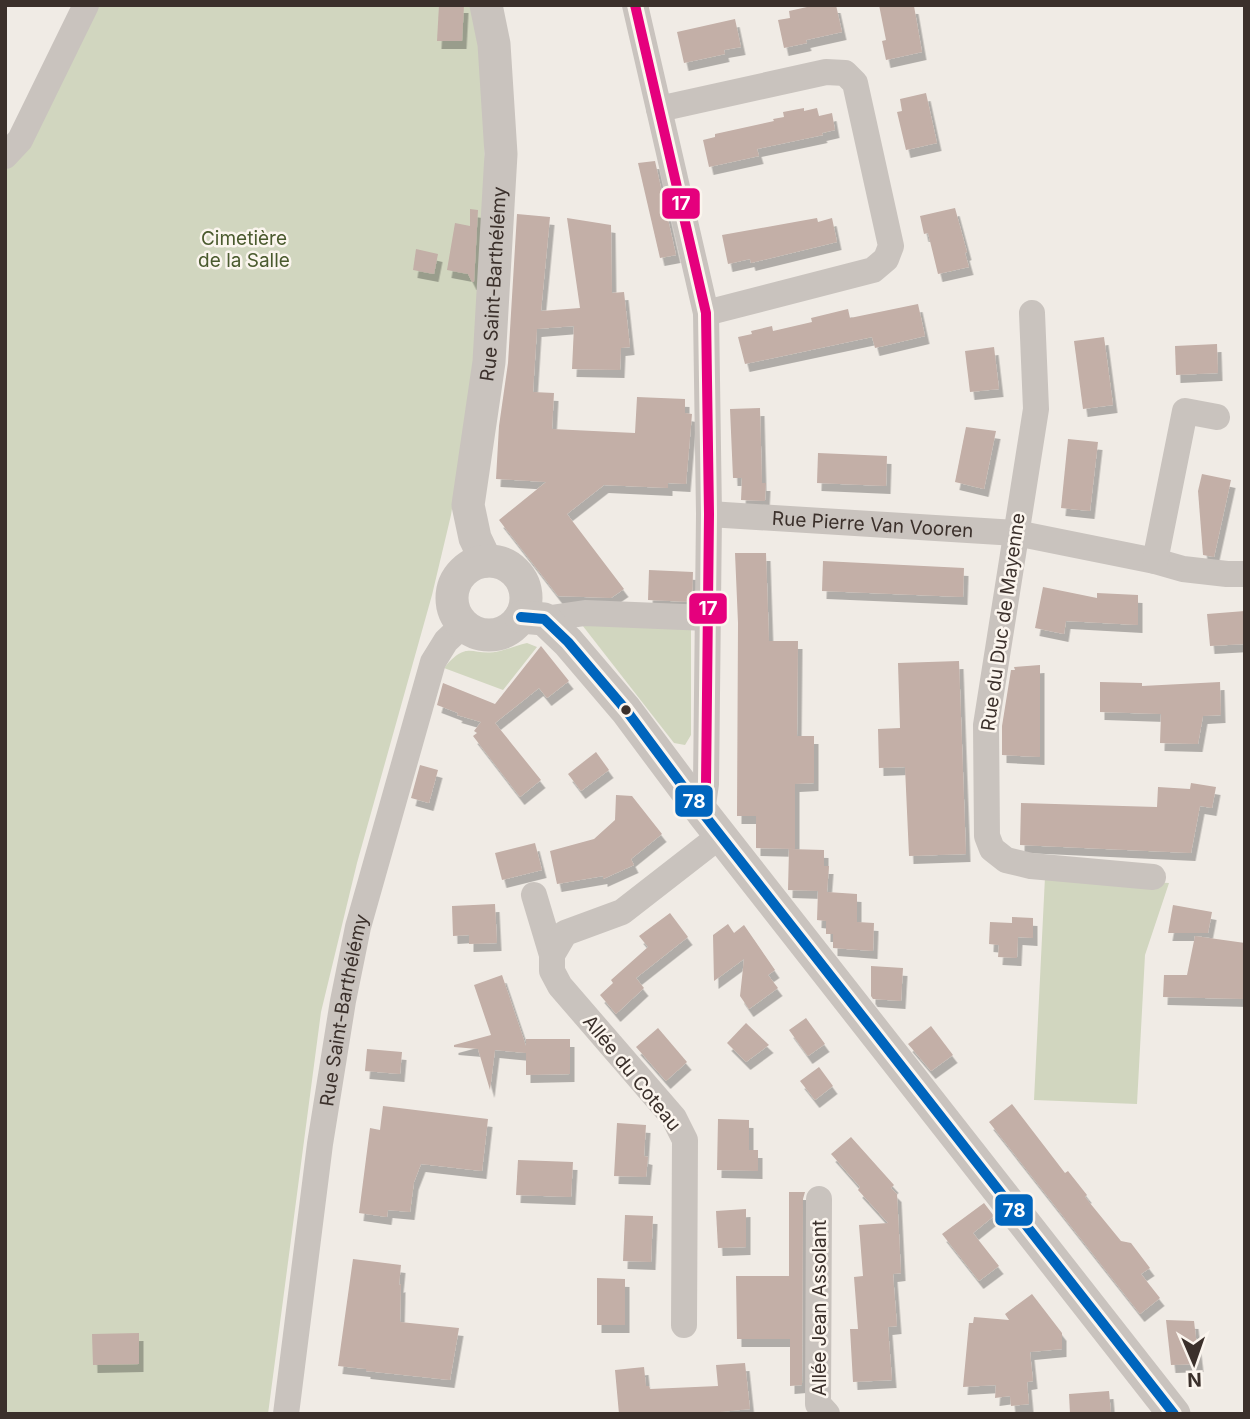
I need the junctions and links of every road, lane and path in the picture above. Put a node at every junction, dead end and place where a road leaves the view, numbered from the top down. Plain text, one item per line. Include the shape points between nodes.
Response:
1 (86, 5) edge
2 (486, 5) edge
3 (635, 5) edge
4 (659, 109) junction
5 (5, 156) edge
6 (706, 313) junction
7 (1032, 313) dead end
8 (1217, 417) dead end
9 (709, 514) junction
10 (1016, 533) junction
11 (486, 561) junction
12 (1155, 561) junction
13 (1245, 574) edge
14 (533, 618) junction
15 (708, 618) junction
16 (463, 625) junction
17 (712, 823) junction
18 (1153, 877) dead end
19 (534, 895) dead end
20 (552, 955) junction
21 (819, 1199) dead end
22 (684, 1325) dead end
23 (286, 1414) edge
24 (827, 1414) edge
25 (1174, 1414) edge

1 - 5 street via 20,140
2 - 11 street, Rue Saint-Barthélémy via 494,44 501,154 489,362 468,505
3 - 4 street
4 - 6 street
4 - 6 street via 825,72 845,73 855,83 891,246 886,259 873,270
6 - 9 street
7 - 10 street, Rue du Duc de Mayenne via 1036,409
8 - 12 street via 1185,411
9 - 10 street, Rue Pierre Van Vooren
9 - 15 street
10 - 12 street, Rue Pierre Van Vooren
10 - 18 street, Rue du Duc de Mayenne via 986,725 987,836 992,849 1006,860 1031,866
11 - 14 street via 517,573
11 - 16 street via 464,571 452,591 452,603
12 - 13 street, Rue Pierre Van Vooren via 1183,569
14 - 15 street via 585,613
14 - 16 street via 494,635
14 - 17 street via 568,642
15 - 17 street via 706,784
16 - 23 street, Rue Saint-Barthélémy via 433,662 358,928 320,1144
17 - 20 street via 622,912 565,933
17 - 25 street
19 - 20 street, Allée du Coteau
20 - 22 street, Allée du Coteau via 552,971 560,986 674,1118 685,1140
21 - 24 street, Allée Jean Assolant via 818,1404

